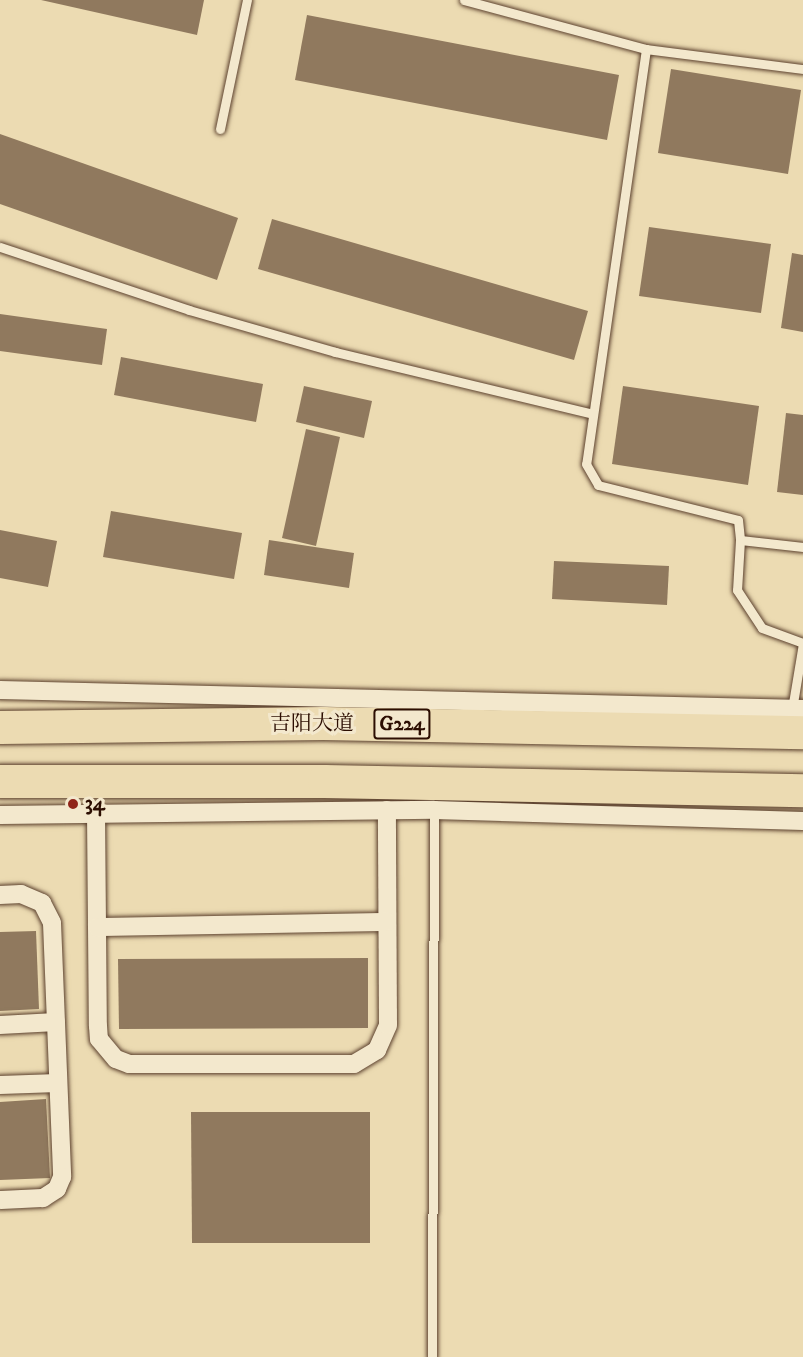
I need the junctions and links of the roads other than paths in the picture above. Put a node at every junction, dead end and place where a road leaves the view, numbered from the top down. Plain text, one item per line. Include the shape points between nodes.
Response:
1 (247, 0) edge
2 (464, 0) edge
3 (646, 49) junction
4 (803, 69) edge
5 (220, 129) dead end
6 (0, 247) edge
7 (593, 414) junction
8 (740, 540) junction
9 (803, 547) edge
10 (803, 643) edge
11 (0, 690) edge
12 (799, 717) edge
13 (0, 727) edge
14 (0, 780) edge
15 (803, 790) edge
16 (387, 810) junction
17 (434, 810) junction
18 (96, 812) junction
19 (0, 815) edge
20 (803, 821) edge
21 (0, 895) edge
22 (387, 922) junction
23 (97, 927) junction
24 (56, 1022) junction
25 (0, 1025) edge
26 (58, 1083) junction
27 (0, 1085) edge
28 (0, 1200) edge
29 (432, 1357) edge

1 - 5 lane
2 - 3 lane
3 - 4 lane
3 - 7 lane
6 - 7 lane via 189,310 324,349
7 - 8 lane via 586,464 598,486 738,520
8 - 9 lane
8 - 10 lane via 737,590 762,628
10 - 12 lane
11 - 12 street
12 - 13 highway, 吉阳大道 / G224
14 - 15 highway
16 - 17 street
16 - 18 street
16 - 22 street
17 - 20 street
17 - 29 lane
18 - 19 street
18 - 23 street
21 - 24 street via 21,894 42,903 52,923
22 - 23 street
22 - 23 street via 385,1038 367,1060 354,1064 129,1064 116,1059 99,1039
24 - 25 street
24 - 26 street
26 - 27 street
26 - 28 street via 62,1177 57,1189 43,1198

